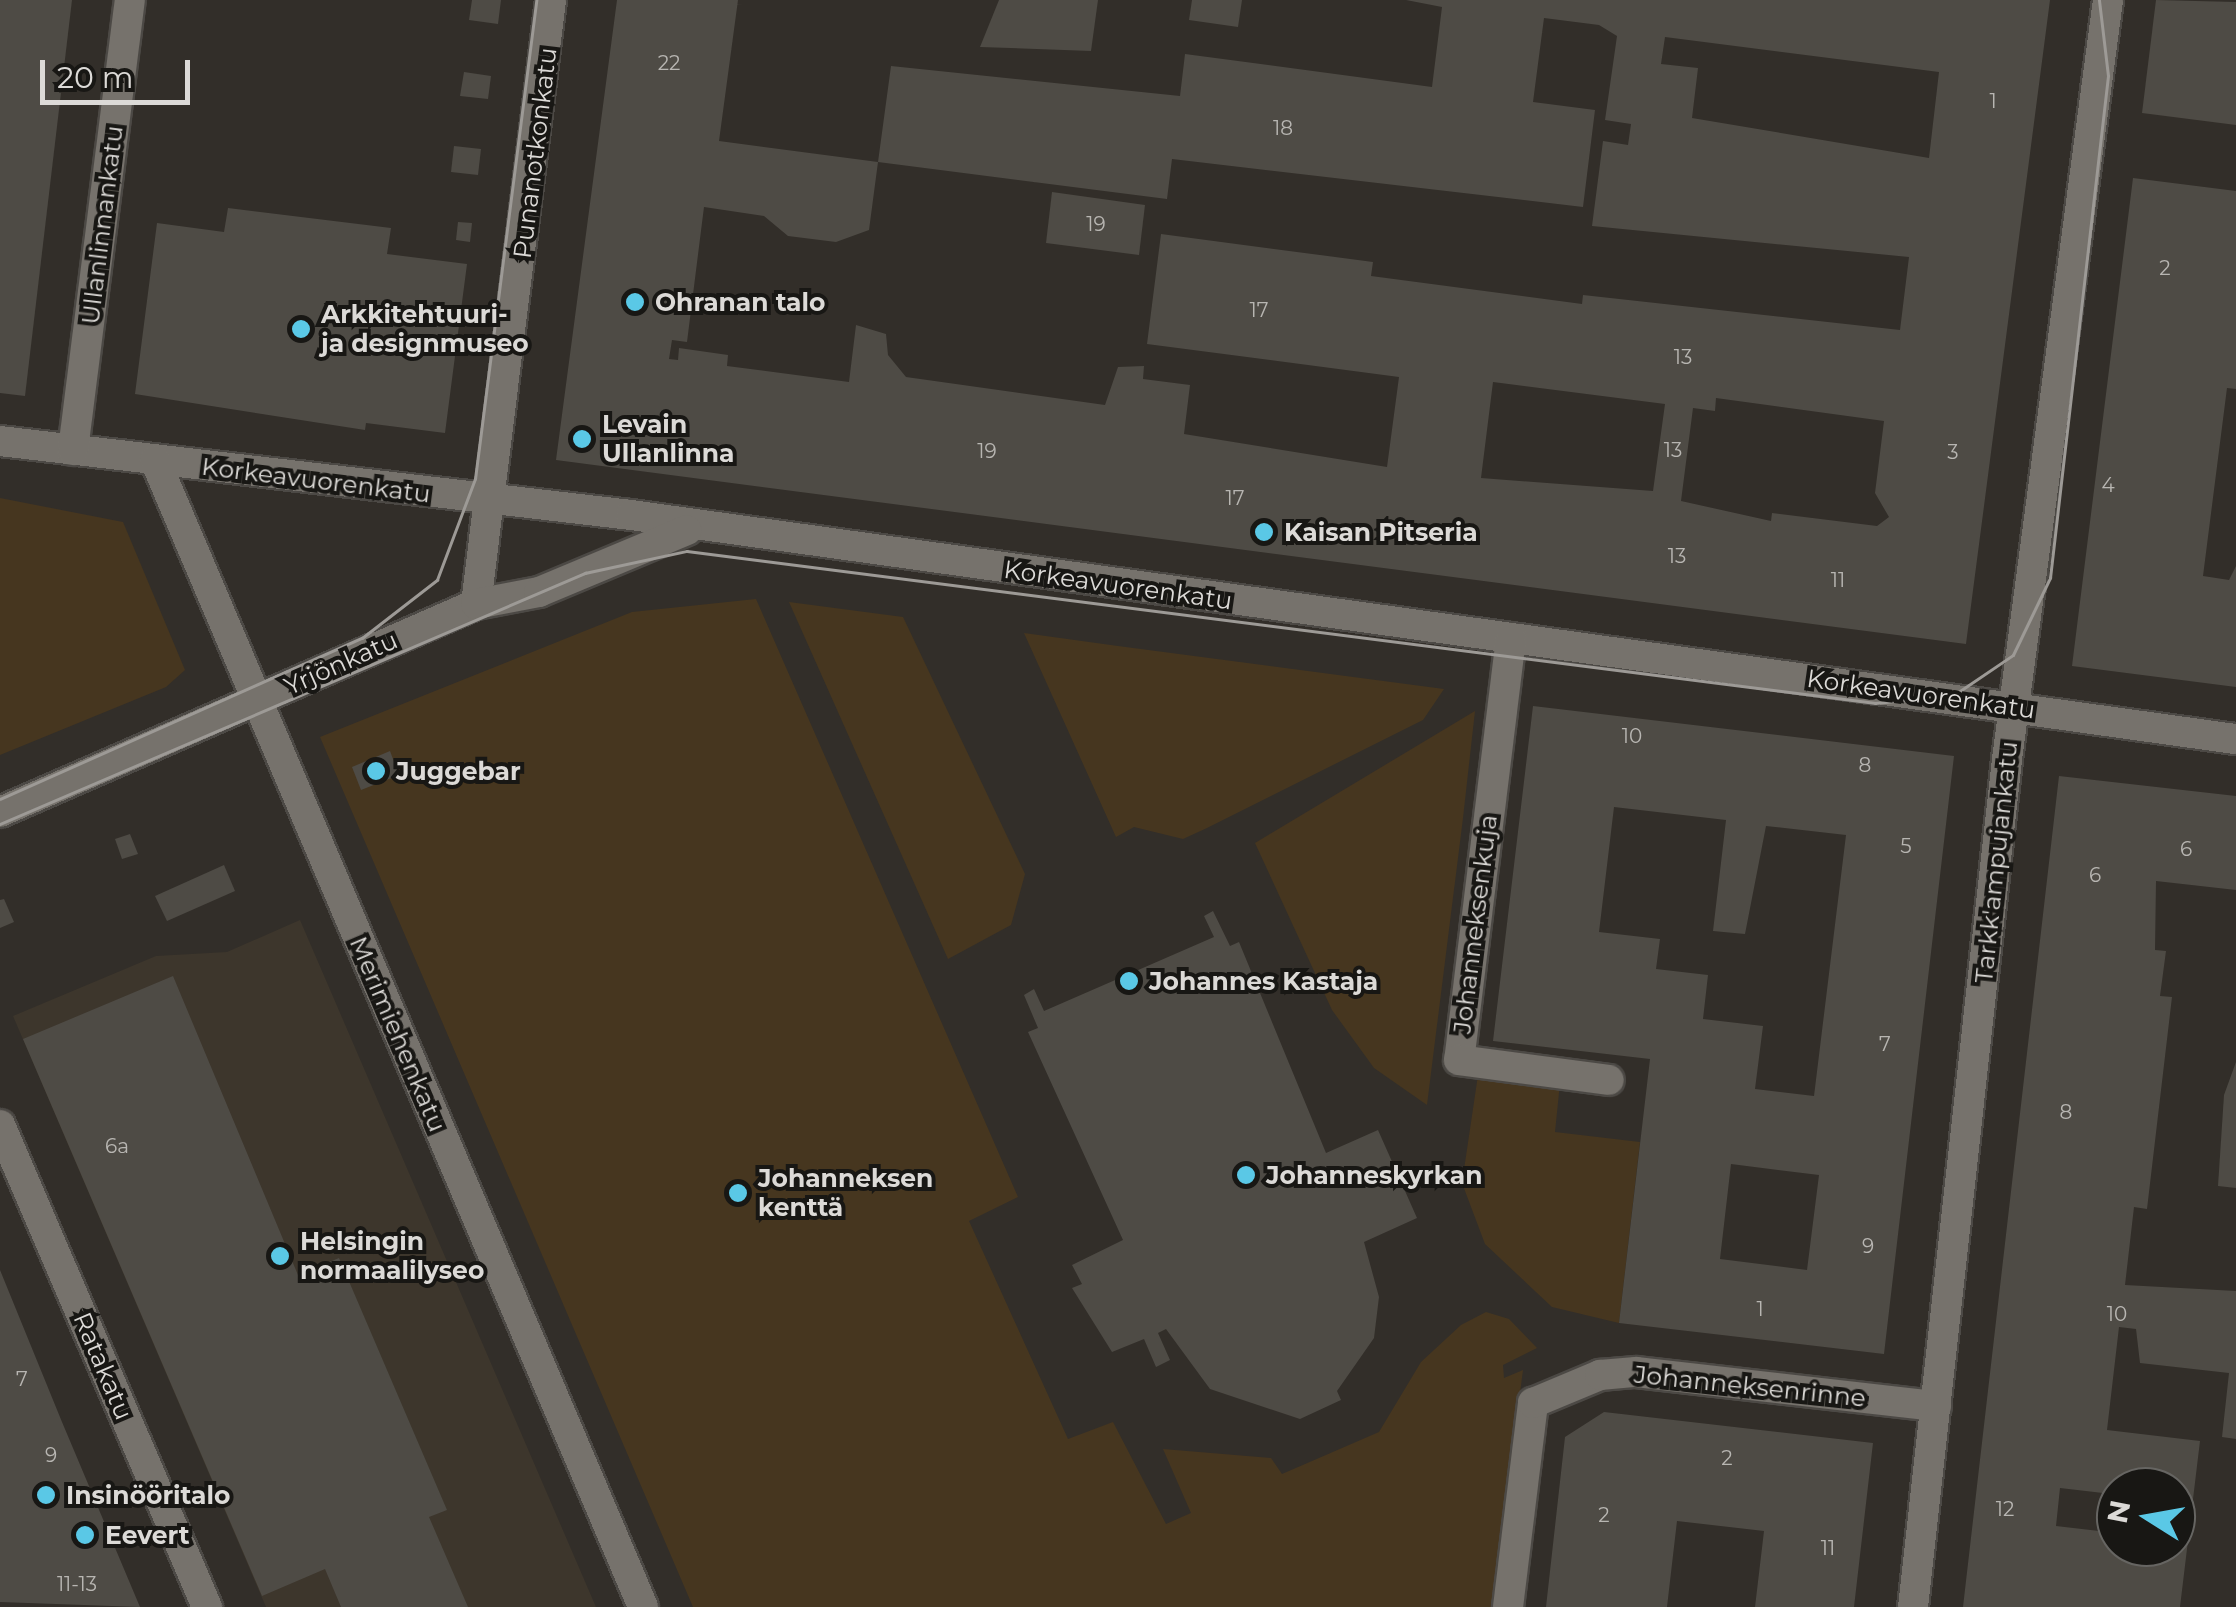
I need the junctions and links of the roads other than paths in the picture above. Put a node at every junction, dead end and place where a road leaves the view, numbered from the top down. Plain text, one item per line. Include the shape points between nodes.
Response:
1 (130, 0) edge
2 (551, 0) edge
3 (2108, 0) edge
4 (0, 440) edge
5 (73, 450) junction
6 (155, 460) junction
7 (492, 498) junction
8 (688, 530) junction
9 (476, 604) junction
10 (1510, 638) junction
11 (252, 702) junction
12 (2014, 706) junction
13 (2236, 740) edge
14 (0, 812) edge
15 (1609, 1080) dead end
16 (0, 1124) edge
17 (1936, 1406) junction
18 (208, 1607) edge
19 (643, 1607) edge
20 (1508, 1607) edge
21 (1913, 1607) edge

1 - 5 street, Ullanlinnankatu
2 - 7 street, Punanotkonkatu
3 - 12 street, Tarkk'ampujankatu
4 - 5 street, Korkeavuorenkatu
5 - 6 street, Korkeavuorenkatu
6 - 7 street, Korkeavuorenkatu
6 - 11 street, Merimiehenkatu
7 - 8 street, Korkeavuorenkatu
7 - 9 street, Punanotkonkatu
8 - 9 street, Yrjönkatu via 540,592
8 - 10 street, Korkeavuorenkatu
9 - 11 street, Yrjönkatu
10 - 12 street, Korkeavuorenkatu
10 - 15 street, Johanneksenkuja via 1459,1060
11 - 14 street, Yrjönkatu
11 - 19 street, Merimiehenkatu
12 - 13 street, Korkeavuorenkatu
12 - 17 street, Tarkk'ampujankatu
16 - 18 street, Ratakatu
17 - 20 street, Johanneksenrinne via 1636,1372 1600,1375 1533,1403
17 - 21 street, Tarkk'ampujankatu

